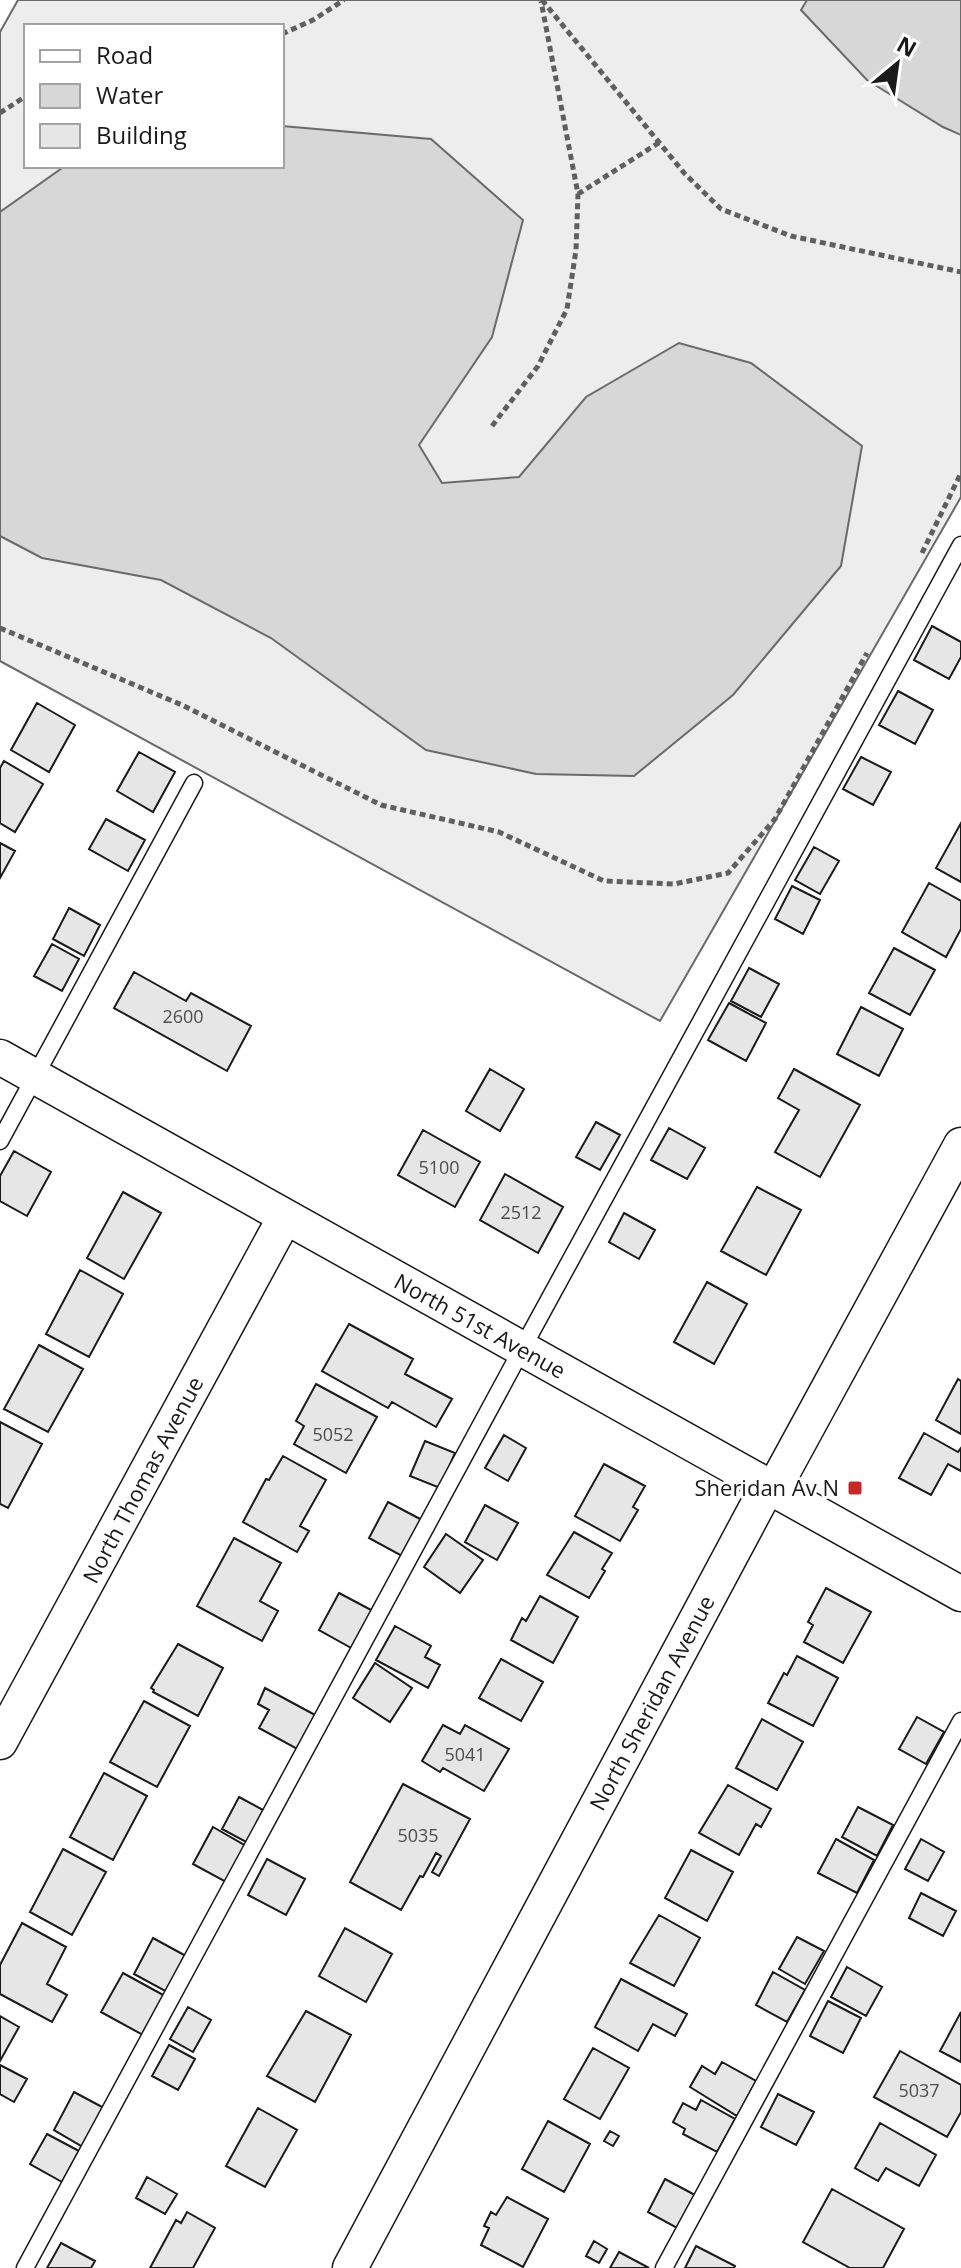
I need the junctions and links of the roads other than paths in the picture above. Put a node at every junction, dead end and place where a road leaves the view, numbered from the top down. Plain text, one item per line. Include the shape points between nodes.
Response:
1 (961, 545) edge
2 (194, 783) dead end
3 (0, 1057) edge
4 (34, 1077) junction
5 (0, 1141) edge
6 (961, 1145) edge
7 (285, 1217) junction
8 (522, 1349) junction
9 (773, 1490) junction
10 (961, 1594) edge
11 (961, 1721) edge
12 (0, 1742) edge
13 (25, 2268) edge
14 (350, 2268) edge
15 (664, 2268) edge

1 - 8 lane
2 - 4 lane
3 - 4 street, North 51st Avenue
4 - 5 lane
4 - 7 street, North 51st Avenue
6 - 9 street, North Sheridan Avenue
7 - 8 street, North 51st Avenue
7 - 12 street, North Thomas Avenue
8 - 9 street, North 51st Avenue
8 - 13 lane
9 - 10 street, North 51st Avenue
9 - 14 street, North Sheridan Avenue via 763,1495
11 - 15 lane

